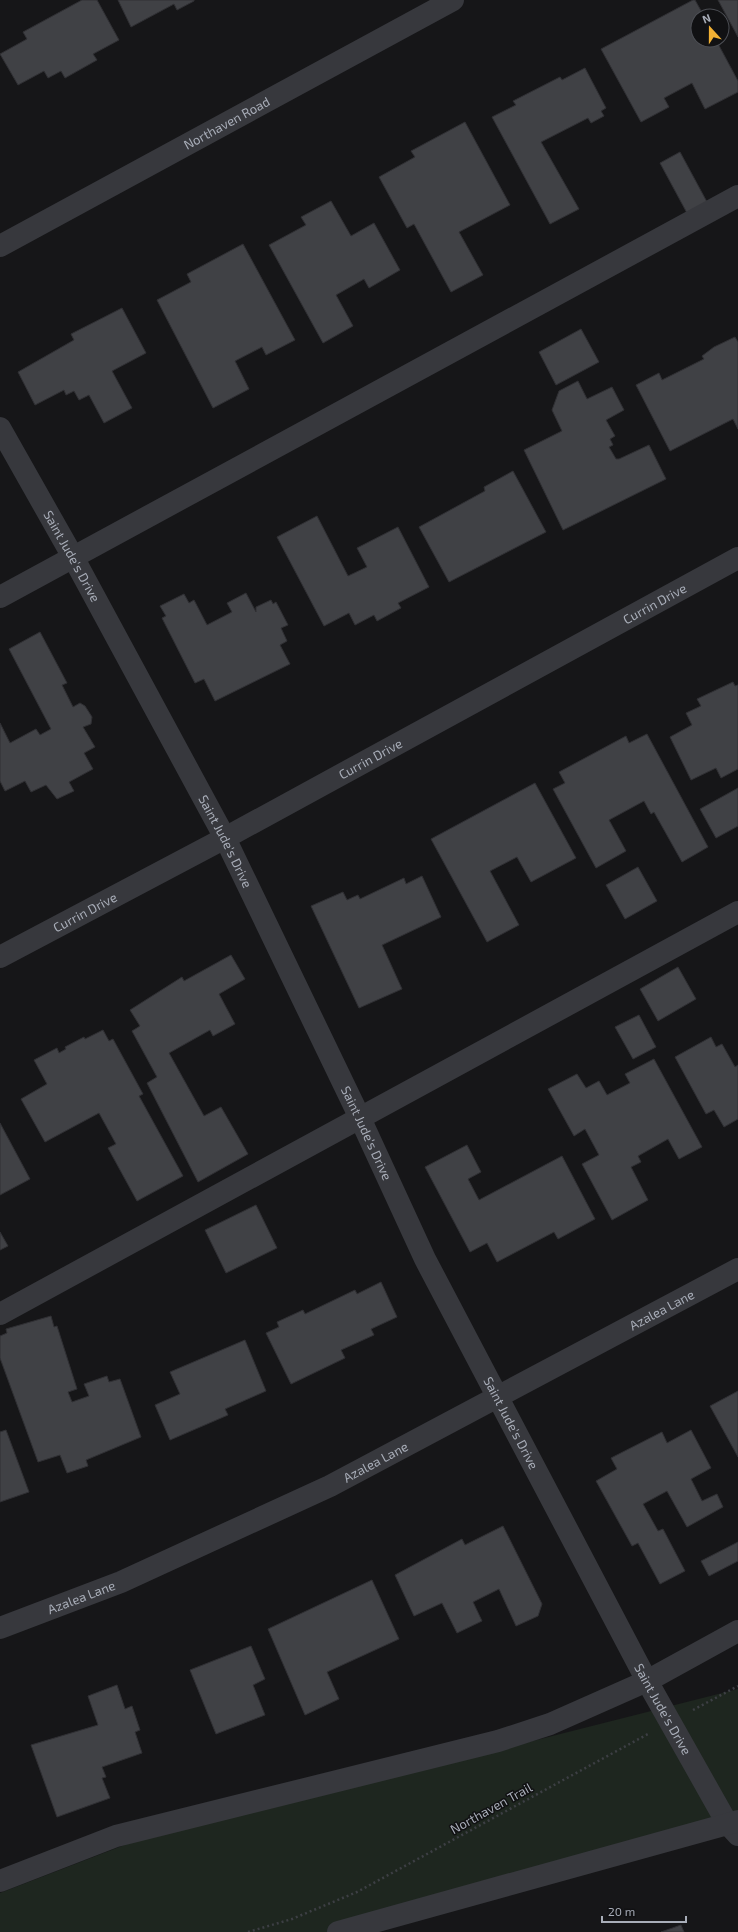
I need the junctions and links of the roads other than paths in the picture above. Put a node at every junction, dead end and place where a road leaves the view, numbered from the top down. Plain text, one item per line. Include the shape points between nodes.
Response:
1 (453, 0) edge
2 (738, 196) edge
3 (0, 246) edge
4 (0, 428) edge
5 (73, 557) junction
6 (738, 558) edge
7 (0, 597) edge
8 (225, 838) junction
9 (738, 912) edge
10 (0, 957) edge
11 (360, 1118) junction
12 (738, 1269) edge
13 (0, 1314) edge
14 (498, 1397) junction
15 (0, 1628) edge
16 (738, 1631) edge
17 (647, 1681) junction
18 (734, 1826) edge
19 (0, 1881) edge
20 (338, 1932) edge

1 - 3 street, Northaven Road
2 - 5 street
4 - 5 street, Saint Jude's Drive
5 - 7 street
5 - 8 street, Saint Jude's Drive
6 - 8 street, Currin Drive
8 - 10 street, Currin Drive
8 - 11 street, Saint Jude's Drive
9 - 11 street
11 - 13 street
11 - 14 street, Saint Jude's Drive via 425,1259
12 - 14 street, Azalea Lane
14 - 15 street, Azalea Lane via 330,1486 121,1582
14 - 17 street, Saint Jude's Drive
16 - 17 street
17 - 18 street, Saint Jude's Drive
17 - 19 street via 550,1724 498,1741 116,1836
18 - 20 street

